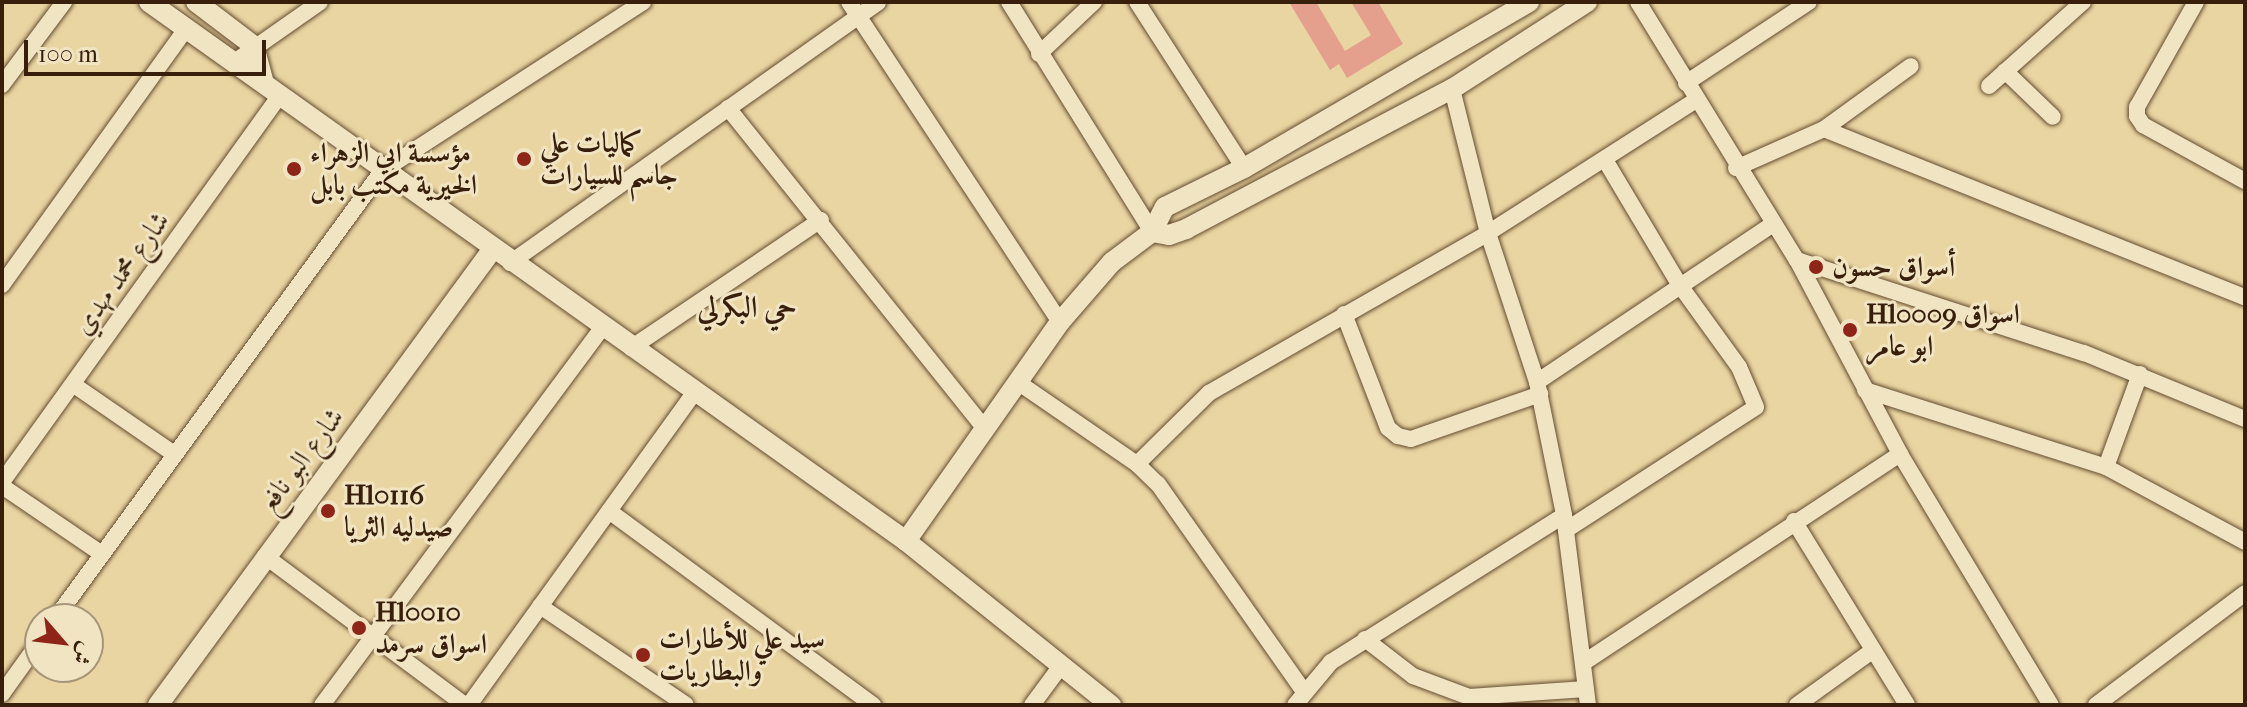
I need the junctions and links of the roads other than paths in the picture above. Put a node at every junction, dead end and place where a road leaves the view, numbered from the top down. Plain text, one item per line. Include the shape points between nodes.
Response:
1 (64, 2) edge
2 (149, 2) edge
3 (196, 2) edge
4 (320, 2) edge
5 (643, 2) edge
6 (878, 2) edge
7 (1009, 2) edge
8 (1094, 2) edge
9 (1137, 2) edge
10 (1529, 2) edge
11 (1587, 2) edge
12 (1638, 2) edge
13 (1809, 2) edge
14 (2083, 2) edge
15 (2196, 2) edge
16 (853, 9) edge
17 (186, 29) junction
18 (254, 46) junction
19 (1039, 54) junction
20 (233, 63) junction
21 (1911, 66) dead end
22 (2005, 71) junction
23 (263, 80) junction
24 (1686, 83) junction
25 (2, 85) edge
26 (1989, 86) dead end
27 (1452, 89) junction
28 (281, 94) junction
29 (1696, 100) junction
30 (728, 108) junction
31 (2053, 117) dead end
32 (1824, 129) junction
33 (1605, 160) junction
34 (1244, 168) junction
35 (1736, 168) junction
36 (382, 171) junction
37 (2245, 181) edge
38 (821, 220) junction
39 (1773, 224) junction
40 (1152, 232) junction
41 (1488, 233) junction
42 (492, 250) junction
43 (1797, 260) junction
44 (510, 263) junction
45 (1679, 284) junction
46 (2, 285) edge
47 (2245, 297) edge
48 (1344, 314) junction
49 (1060, 322) junction
50 (602, 328) junction
51 (631, 348) junction
52 (2140, 374) junction
53 (1019, 383) junction
54 (74, 385) junction
55 (1538, 388) junction
56 (1865, 390) junction
57 (693, 394) junction
58 (2245, 419) edge
59 (984, 428) junction
60 (174, 454) junction
61 (1900, 454) junction
62 (1137, 464) junction
63 (2106, 467) junction
64 (2, 484) edge
65 (609, 511) junction
66 (1794, 521) junction
67 (1565, 522) junction
68 (906, 541) junction
69 (2245, 542) edge
70 (102, 554) junction
71 (265, 556) junction
72 (2245, 593) edge
73 (67, 603) edge
74 (540, 606) junction
75 (373, 635) junction
76 (1365, 639) junction
77 (1872, 651) junction
78 (24, 663) edge
79 (1583, 663) junction
80 (1060, 667) junction
81 (1303, 690) junction
82 (2, 694) edge
83 (1587, 697) edge
84 (158, 705) edge
85 (322, 705) edge
86 (467, 705) edge
87 (686, 705) edge
88 (873, 705) edge
89 (1032, 705) edge
90 (1111, 705) edge
91 (1295, 705) edge
92 (1797, 705) edge
93 (1907, 705) edge
94 (2051, 705) edge
95 (2096, 705) edge

1 - 25 street
2 - 17 street
3 - 18 street
4 - 18 street
5 - 36 street
6 - 16 street
7 - 19 street
8 - 19 street
9 - 34 street
10 - 34 street
11 - 27 street
12 - 24 street
13 - 24 street
14 - 22 street
15 - 37 street via 2137,107 2137,116 2143,125
16 - 30 street
16 - 49 street
17 - 20 street
17 - 46 street
18 - 20 street
18 - 23 street
19 - 40 street
20 - 23 street
21 - 32 street
22 - 26 street
22 - 31 street
23 - 28 street
24 - 29 street
27 - 40 street via 1186,229 1169,235
27 - 41 street
28 - 36 street
28 - 54 street, شارع محمد مهدي
29 - 33 street
29 - 35 street
30 - 38 street
30 - 44 street
32 - 35 street
32 - 47 street
33 - 41 street
33 - 45 street
34 - 40 street via 1165,207
35 - 39 street
36 - 42 street
36 - 60 street
38 - 51 street
38 - 59 street
39 - 43 street
39 - 45 street
40 - 49 street via 1112,262
41 - 48 street
41 - 55 street
42 - 44 street
42 - 71 street, شارع البو نافع
43 - 52 street via 1949,306
43 - 56 street
44 - 50 street
45 - 55 street
45 - 67 street via 1739,367 1756,407
48 - 55 street via 1388,428 1398,436 1411,439
48 - 62 street via 1209,393
49 - 53 street
50 - 51 street
50 - 75 street
51 - 57 street
52 - 58 street
52 - 63 street
53 - 59 street
53 - 62 street
54 - 60 street
54 - 64 street, شارع محمد مهدي
55 - 67 street
56 - 61 street
56 - 63 street
57 - 65 street
57 - 68 street
59 - 68 street
60 - 70 street
61 - 66 street
61 - 94 street
62 - 81 street via 1158,484
63 - 69 street
64 - 70 street
65 - 74 street
65 - 88 street
66 - 77 street
66 - 79 street
67 - 76 street
67 - 79 street
68 - 80 street
70 - 73 street
71 - 75 street
71 - 84 street, شارع البو نافع
72 - 95 street
74 - 86 street
74 - 87 street
75 - 85 street
75 - 86 street
76 - 81 street
76 - 83 street via 1405,671 1469,697
77 - 92 street
77 - 93 street
78 - 82 street
79 - 83 street
80 - 89 street
80 - 90 street
81 - 91 street

